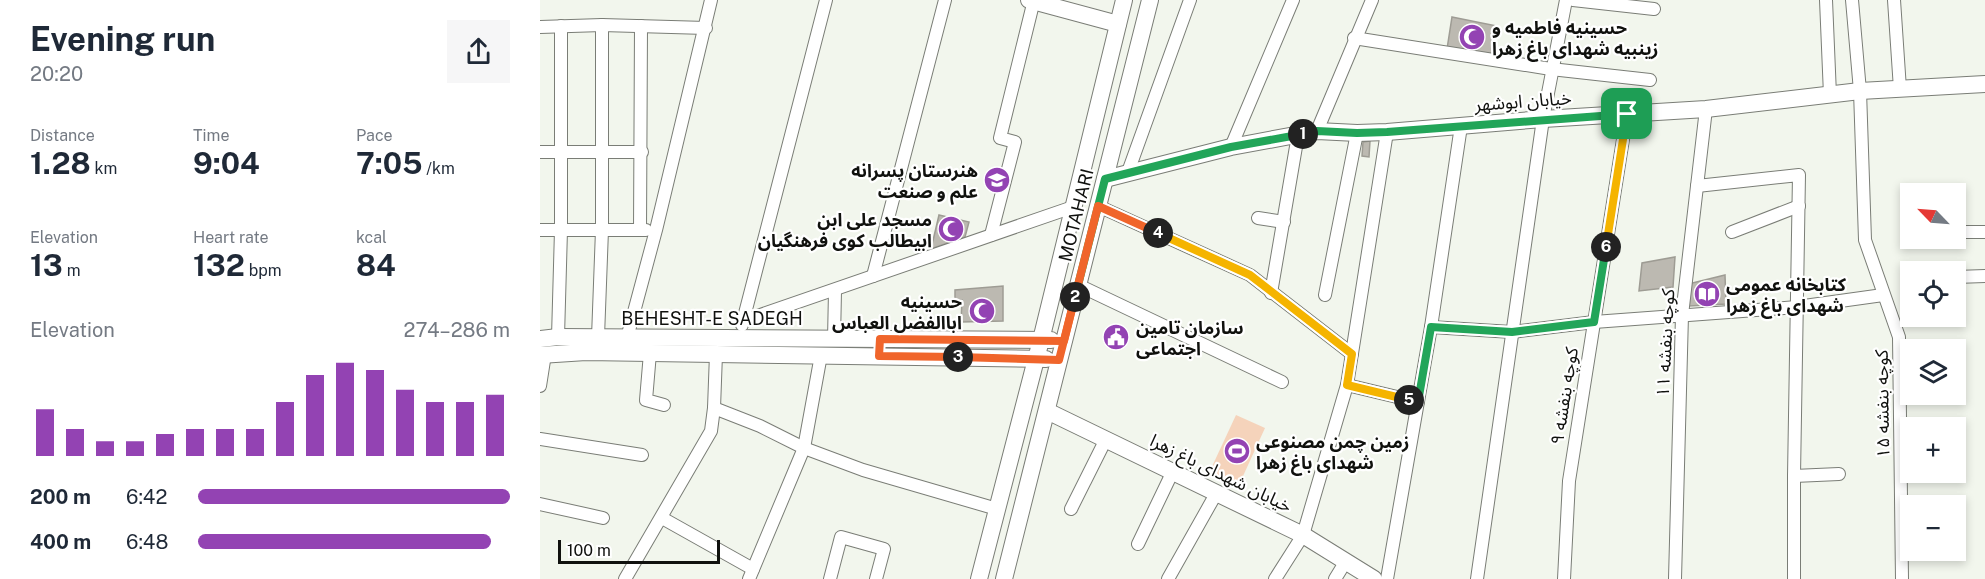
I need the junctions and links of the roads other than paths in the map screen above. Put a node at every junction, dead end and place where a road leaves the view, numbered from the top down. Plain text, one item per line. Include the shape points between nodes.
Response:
1 (711, 0) edge
2 (826, 0) edge
3 (945, 0) edge
4 (1032, 0) edge
5 (1124, 0) edge
6 (1150, 0) edge
7 (1190, 0) edge
8 (1293, 0) edge
9 (1371, 0) edge
10 (1566, 0) edge
11 (1573, 0) edge
12 (1826, 0) edge
13 (1852, 0) edge
14 (1894, 0) edge
15 (1654, 9) dead end
16 (1118, 24) junction
17 (603, 25) junction
18 (561, 26) junction
19 (641, 26) junction
20 (540, 27) edge
21 (706, 28) junction
22 (1354, 38) junction
23 (1551, 69) junction
24 (1650, 80) dead end
25 (1985, 84) edge
26 (1900, 89) junction
27 (1860, 91) junction
28 (1830, 95) junction
29 (1706, 109) junction
30 (1627, 114) junction
31 (1543, 119) junction
32 (1461, 126) junction
33 (1317, 131) junction
34 (1387, 132) junction
35 (1357, 133) junction
36 (1298, 135) junction
37 (1231, 147) junction
38 (561, 151) junction
39 (540, 152) edge
40 (602, 152) junction
41 (642, 152) junction
42 (1128, 172) junction
43 (1105, 179) junction
44 (1697, 186) junction
45 (1098, 206) junction
46 (1798, 206) junction
47 (1073, 207) junction
48 (1258, 218) dead end
49 (1284, 222) junction
50 (540, 230) edge
51 (561, 230) junction
52 (602, 230) junction
53 (640, 230) junction
54 (656, 230) junction
55 (1985, 231) edge
56 (1732, 232) dead end
57 (1966, 232) edge
58 (991, 236) junction
59 (873, 276) junction
60 (1985, 276) edge
61 (1966, 277) edge
62 (1078, 285) junction
63 (835, 291) junction
64 (1271, 293) junction
65 (1325, 295) dead end
66 (1883, 295) junction
67 (1797, 307) junction
68 (1682, 315) junction
69 (743, 321) junction
70 (1594, 322) junction
71 (1431, 327) junction
72 (1512, 332) junction
73 (558, 337) junction
74 (598, 337) junction
75 (627, 338) junction
76 (739, 338) junction
77 (834, 339) junction
78 (880, 339) junction
79 (1041, 340) junction
80 (1064, 341) junction
81 (542, 350) edge
82 (650, 353) junction
83 (716, 354) junction
84 (1352, 354) junction
85 (821, 355) junction
86 (879, 356) junction
87 (1036, 358) junction
88 (1059, 360) junction
89 (1282, 382) dead end
90 (1347, 385) junction
91 (540, 386) edge
92 (1418, 402) junction
93 (664, 405) dead end
94 (714, 408) junction
95 (1047, 411) junction
96 (540, 439) edge
97 (1106, 439) junction
98 (804, 448) junction
99 (642, 455) dead end
100 (1173, 471) junction
101 (1839, 474) dead end
102 (1794, 476) junction
103 (1217, 492) junction
104 (540, 504) edge
105 (997, 509) junction
106 (1071, 509) dead end
107 (603, 518) dead end
108 (662, 518) junction
109 (1303, 535) junction
110 (1138, 544) dead end
111 (1346, 561) junction
112 (751, 574) edge
113 (625, 579) edge
114 (830, 579) edge
115 (876, 579) edge
116 (980, 579) edge
117 (1004, 579) edge
118 (1168, 579) edge
119 (1275, 579) edge
120 (1335, 579) edge
121 (1374, 579) edge
122 (1387, 579) edge
123 (1477, 579) edge
124 (1564, 579) edge
125 (1675, 579) edge
126 (1794, 579) edge
127 (1902, 579) edge

1 - 21 street
2 - 69 street
3 - 59 street
4 - 16 street
4 - 58 street via 1000,138 1015,142
5 - 16 street, MOTAHARI
6 - 43 street, MOTAHARI
7 - 42 street
8 - 37 street
9 - 22 street
10 - 23 street
11 - 15 street
12 - 28 street
13 - 27 street, کوچه بنفشه ١۵
14 - 26 street
16 - 47 street, MOTAHARI
17 - 18 street
17 - 19 street
17 - 40 street
18 - 20 street
18 - 38 street
19 - 21 street
19 - 41 street
21 - 54 street
22 - 23 street
22 - 33 street
23 - 24 street
23 - 31 street
25 - 26 street, خیابان ابوشهر
26 - 27 street, خیابان ابوشهر
27 - 28 street, خیابان ابوشهر
27 - 66 street, کوچه بنفشه ١۵ via 1865,240
28 - 29 street, خیابان ابوشهر
29 - 30 street, خیابان ابوشهر
29 - 44 street, کوچه بنفشه ۱۱
30 - 31 street, خیابان ابوشهر
30 - 70 street, کوچه بنفشه ۹
31 - 32 street, خیابان ابوشهر
31 - 72 street
32 - 34 street, خیابان ابوشهر
32 - 71 street
33 - 35 street, خیابان ابوشهر
33 - 36 street, خیابان ابوشهر
34 - 35 street, خیابان ابوشهر
34 - 84 street
35 - 65 street
36 - 37 street, خیابان ابوشهر
36 - 49 street
37 - 42 street, خیابان ابوشهر
38 - 39 street
38 - 40 street
38 - 51 street
40 - 41 street
40 - 52 street
41 - 53 street
42 - 43 street, خیابان ابوشهر
43 - 45 street, MOTAHARI
44 - 46 street via 1799,175
44 - 68 street, کوچه بنفشه ۱۱
45 - 62 street, MOTAHARI
45 - 64 street via 1250,275
46 - 56 street
46 - 67 street
47 - 58 street
47 - 79 street, MOTAHARI
48 - 49 street
49 - 64 street
50 - 51 street
51 - 52 street
51 - 73 street
52 - 53 street
52 - 74 street
53 - 54 street
54 - 75 street
55 - 57 street
58 - 59 street
59 - 63 street
60 - 61 street
62 - 80 street, MOTAHARI
62 - 89 street
63 - 69 street
63 - 77 street
64 - 84 street
66 - 67 street
66 - 127 street, کوچه بنفشه ١۵ via 1899,337
67 - 68 street
67 - 102 street
68 - 70 street
68 - 125 street, کوچه بنفشه ۱۱
69 - 76 street
70 - 72 street
70 - 124 street, کوچه بنفشه ۹ via 1569,481
71 - 72 street
71 - 92 street
72 - 123 street
73 - 74 street, BEHESHT-E SADEGH
73 - 81 street, BEHESHT-E SADEGH
74 - 75 street, BEHESHT-E SADEGH
75 - 76 street, BEHESHT-E SADEGH
76 - 77 street, BEHESHT-E SADEGH
77 - 78 street, BEHESHT-E SADEGH
78 - 79 street, BEHESHT-E SADEGH
78 - 86 street
79 - 80 street, BEHESHT-E SADEGH
79 - 87 street, MOTAHARI
80 - 88 street, MOTAHARI
81 - 82 street, BEHESHT-E SADEGH
81 - 91 street
82 - 83 street, BEHESHT-E SADEGH
82 - 93 street via 646,400
83 - 85 street, BEHESHT-E SADEGH
83 - 94 street
84 - 90 street
85 - 86 street, BEHESHT-E SADEGH
85 - 98 street
86 - 87 street, BEHESHT-E SADEGH
87 - 88 street, BEHESHT-E SADEGH
87 - 105 street, MOTAHARI
88 - 95 street, MOTAHARI
90 - 92 street
90 - 109 street
92 - 122 street
94 - 98 street
94 - 108 street via 711,430
95 - 97 street, خیابان شهدای باغ‌ زهرا
95 - 117 street, MOTAHARI
96 - 99 street
97 - 100 street, خیابان شهدای باغ‌ زهرا
97 - 106 street
98 - 105 street via 863,470
98 - 112 street
100 - 103 street, خیابان شهدای باغ‌ زهرا
100 - 110 street
101 - 102 street
102 - 126 street
103 - 109 street, خیابان شهدای باغ‌ زهرا
103 - 118 street
104 - 107 street
105 - 116 street, MOTAHARI
108 - 112 street
108 - 113 street
109 - 111 street, خیابان شهدای باغ‌ زهرا
109 - 119 street
111 - 120 street
111 - 121 street, خیابان شهدای باغ‌ زهرا
114 - 115 street via 841,537 885,549

